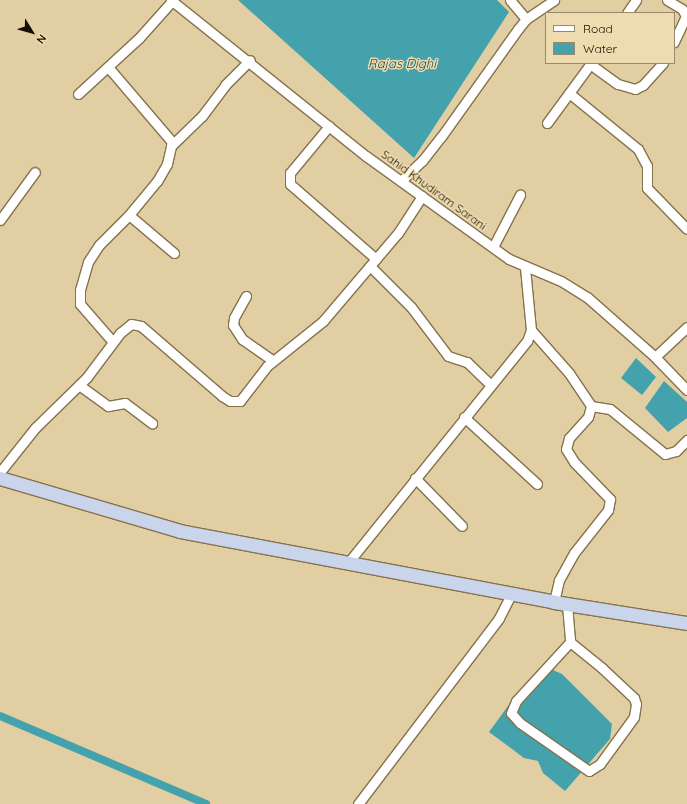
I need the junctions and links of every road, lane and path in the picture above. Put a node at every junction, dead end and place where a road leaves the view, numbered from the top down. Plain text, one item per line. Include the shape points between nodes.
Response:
1 (172, 0) edge
2 (510, 0) edge
3 (554, 0) edge
4 (636, 0) edge
5 (672, 1) edge
6 (628, 12) edge
7 (526, 19) junction
8 (675, 40) edge
9 (250, 60) junction
10 (589, 64) edge
11 (591, 64) edge
12 (662, 64) edge
13 (108, 67) junction
14 (569, 93) junction
15 (78, 94) dead end
16 (547, 123) dead end
17 (329, 126) junction
18 (171, 146) junction
19 (35, 172) dead end
20 (401, 182) junction
21 (520, 195) dead end
22 (422, 196) junction
23 (129, 216) junction
24 (0, 220) edge
25 (687, 229) edge
26 (493, 247) junction
27 (174, 253) dead end
28 (376, 259) junction
29 (370, 266) junction
30 (525, 268) junction
31 (246, 296) dead end
32 (687, 327) edge
33 (531, 330) junction
34 (113, 342) junction
35 (655, 357) junction
36 (273, 361) junction
37 (79, 385) junction
38 (490, 385) junction
39 (687, 390) edge
40 (592, 406) junction
41 (464, 417) junction
42 (152, 423) dead end
43 (687, 440) edge
44 (0, 472) edge
45 (0, 478) edge
46 (415, 478) junction
47 (537, 484) dead end
48 (462, 526) dead end
49 (347, 564) junction
50 (511, 594) junction
51 (560, 604) junction
52 (687, 623) edge
53 (570, 642) junction
54 (358, 804) edge

1 - 9 street, Sahid Khudiram Sarani
1 - 13 street
2 - 7 street
3 - 7 street
4 - 6 street
5 - 8 street via 686,16
7 - 20 street via 422,161
9 - 17 street, Sahid Khudiram Sarani
9 - 18 street via 225,86 202,116
10 - 14 street
11 - 12 street via 618,84 635,89 643,85
13 - 15 street
13 - 18 street via 172,142
14 - 16 street
14 - 25 street via 638,149 647,166 647,188
17 - 20 street, Sahid Khudiram Sarani
17 - 28 street via 290,173 290,184
18 - 23 street via 165,169
19 - 24 street
20 - 22 street, Sahid Khudiram Sarani
21 - 26 street
22 - 26 street, Sahid Khudiram Sarani
22 - 28 street via 398,233
23 - 27 street
23 - 34 street via 93,253 80,290 79,300 85,312
26 - 30 street, Sahid Khudiram Sarani
28 - 29 street
29 - 36 street via 324,321
29 - 38 street via 411,307 448,356 467,362
30 - 33 street
30 - 35 street, Sahid Khudiram Sarani via 561,281 587,297
31 - 36 street via 233,325 242,339
32 - 35 street
33 - 38 street via 527,341
33 - 40 street via 569,373
34 - 36 street via 126,326 136,324 222,396 235,402 246,395
34 - 37 street
35 - 39 street, Sahid Khudiram Sarani
37 - 42 street via 108,406 125,403
37 - 44 street via 35,428
38 - 41 street
40 - 43 street via 610,409 665,454 676,451
40 - 51 street via 588,417 569,438 566,450 574,462 606,493 609,505 608,510 574,553 559,580
41 - 46 street
41 - 47 street
45 - 49 highway via 94,508 180,531
46 - 48 street
46 - 49 street
49 - 50 highway
50 - 51 highway
50 - 54 street via 499,618
51 - 52 highway
51 - 53 street
53 - 53 street via 516,701 511,713 526,727 589,771 600,764 634,717 636,704 634,698

